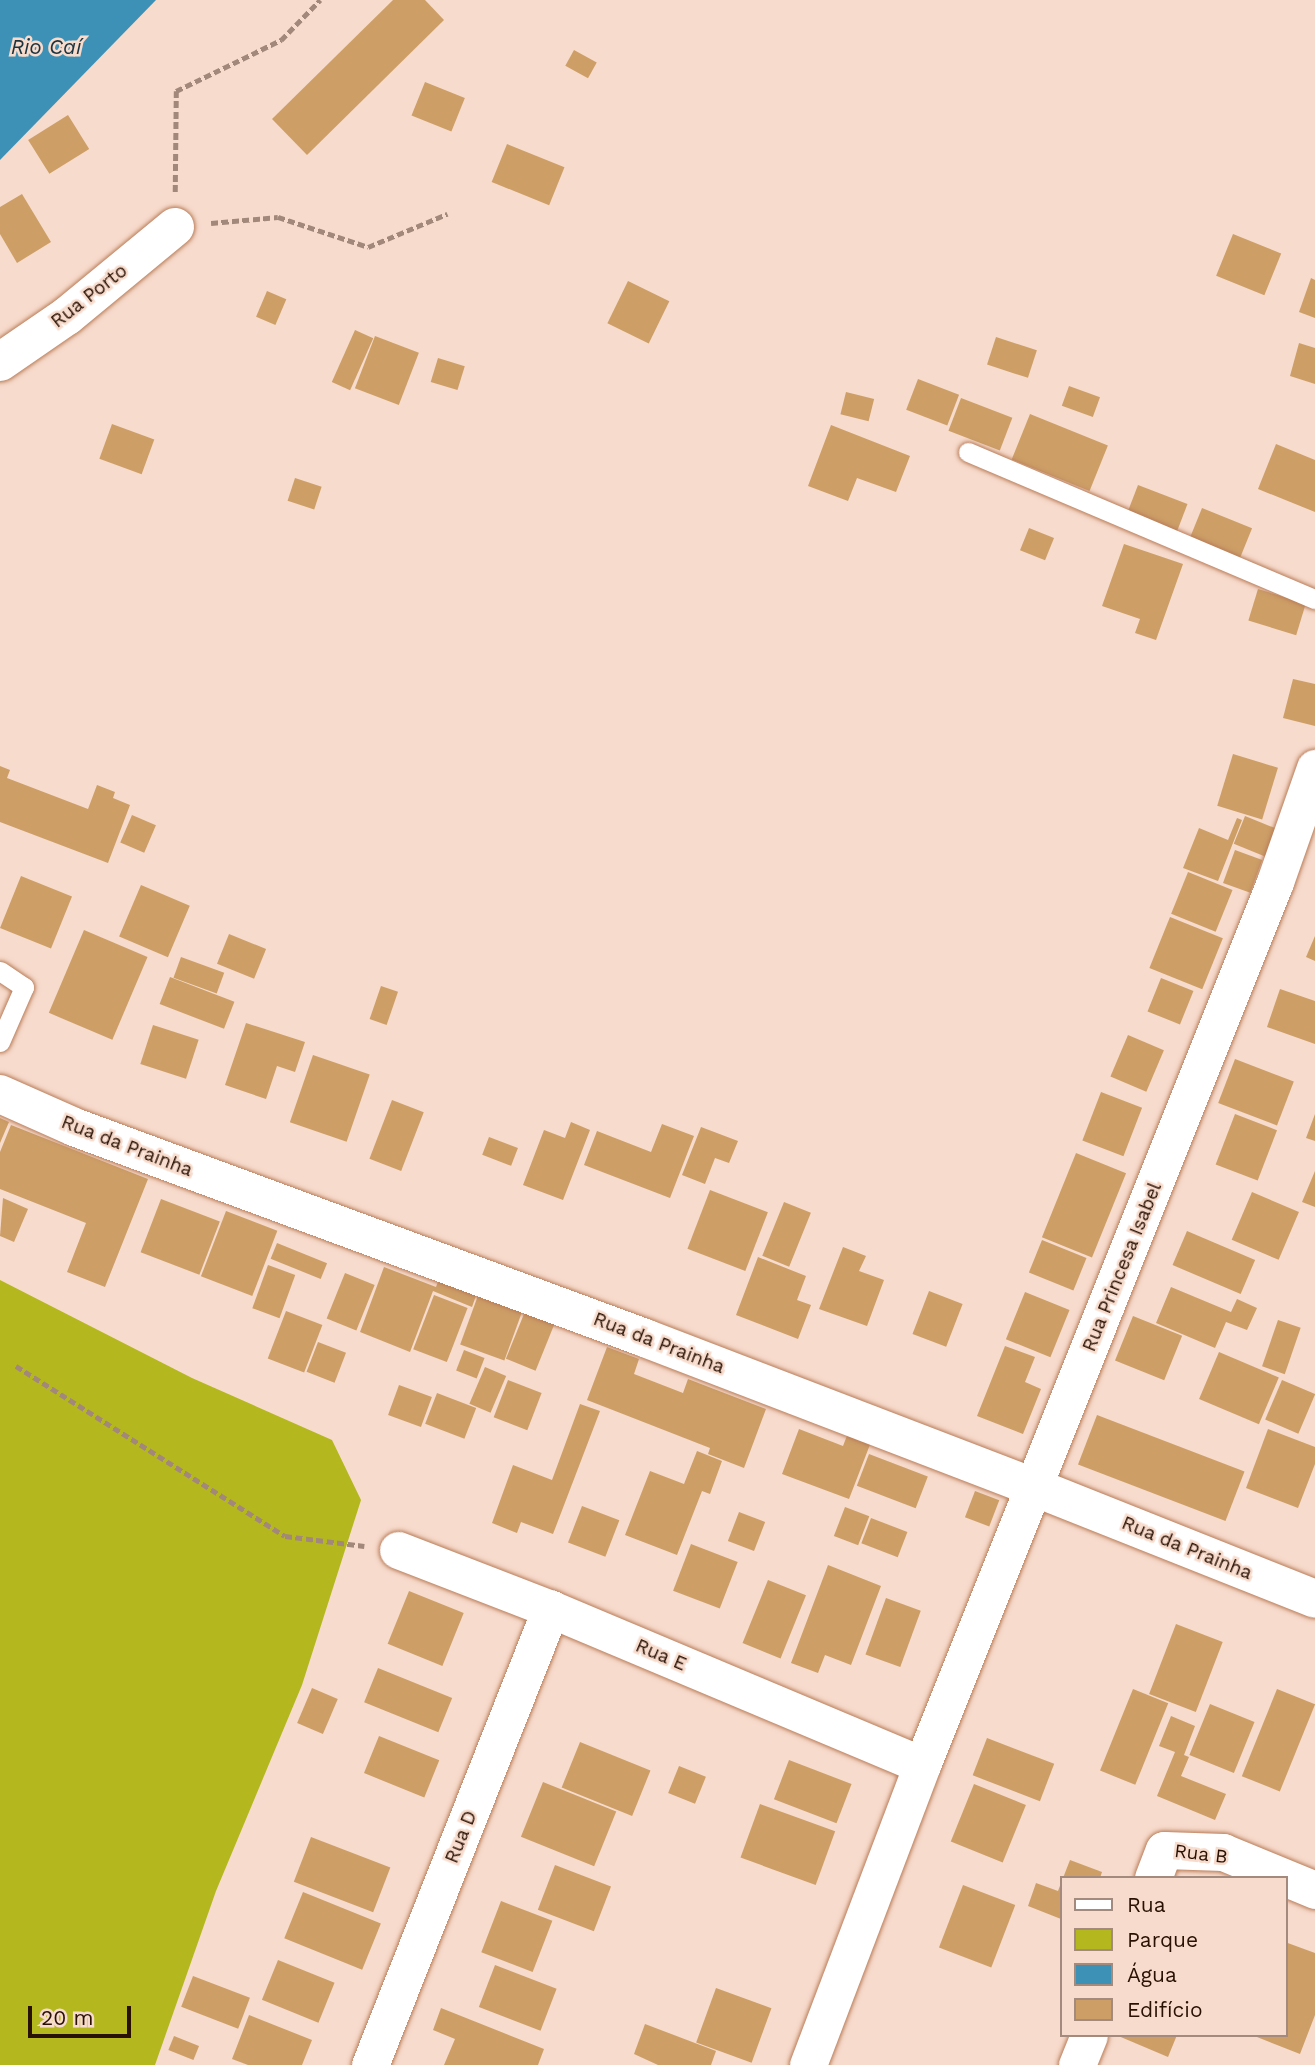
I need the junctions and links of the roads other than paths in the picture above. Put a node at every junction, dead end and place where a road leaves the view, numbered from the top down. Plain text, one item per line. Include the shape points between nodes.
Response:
1 (175, 227) road end
2 (0, 362) edge
3 (968, 452) dead end
4 (1315, 598) edge
5 (1315, 768) edge
6 (0, 971) edge
7 (0, 1042) edge
8 (0, 1094) edge
9 (1034, 1487) junction
10 (398, 1550) road end
11 (1315, 1599) edge
12 (551, 1609) junction
13 (922, 1765) junction
14 (1159, 1864) edge
15 (1281, 1876) edge
16 (1287, 1878) edge
17 (1315, 1890) edge
18 (1088, 2037) edge
19 (370, 2065) edge
20 (808, 2065) edge
21 (1077, 2065) edge

1 - 2 street, Rua Porto via 67,316
3 - 4 lane
5 - 9 street, Rua Princesa Isabel via 1275,882
6 - 7 lane via 24,987
8 - 9 street, Rua da Prainha via 74,1127
9 - 11 street, Rua da Prainha
9 - 13 street, Rua Princesa Isabel
10 - 12 street, Rua E
12 - 13 street, Rua E
12 - 19 street, Rua D
13 - 20 street
14 - 15 street, Rua B via 1223,1852
16 - 17 street, Rua B
18 - 21 street

